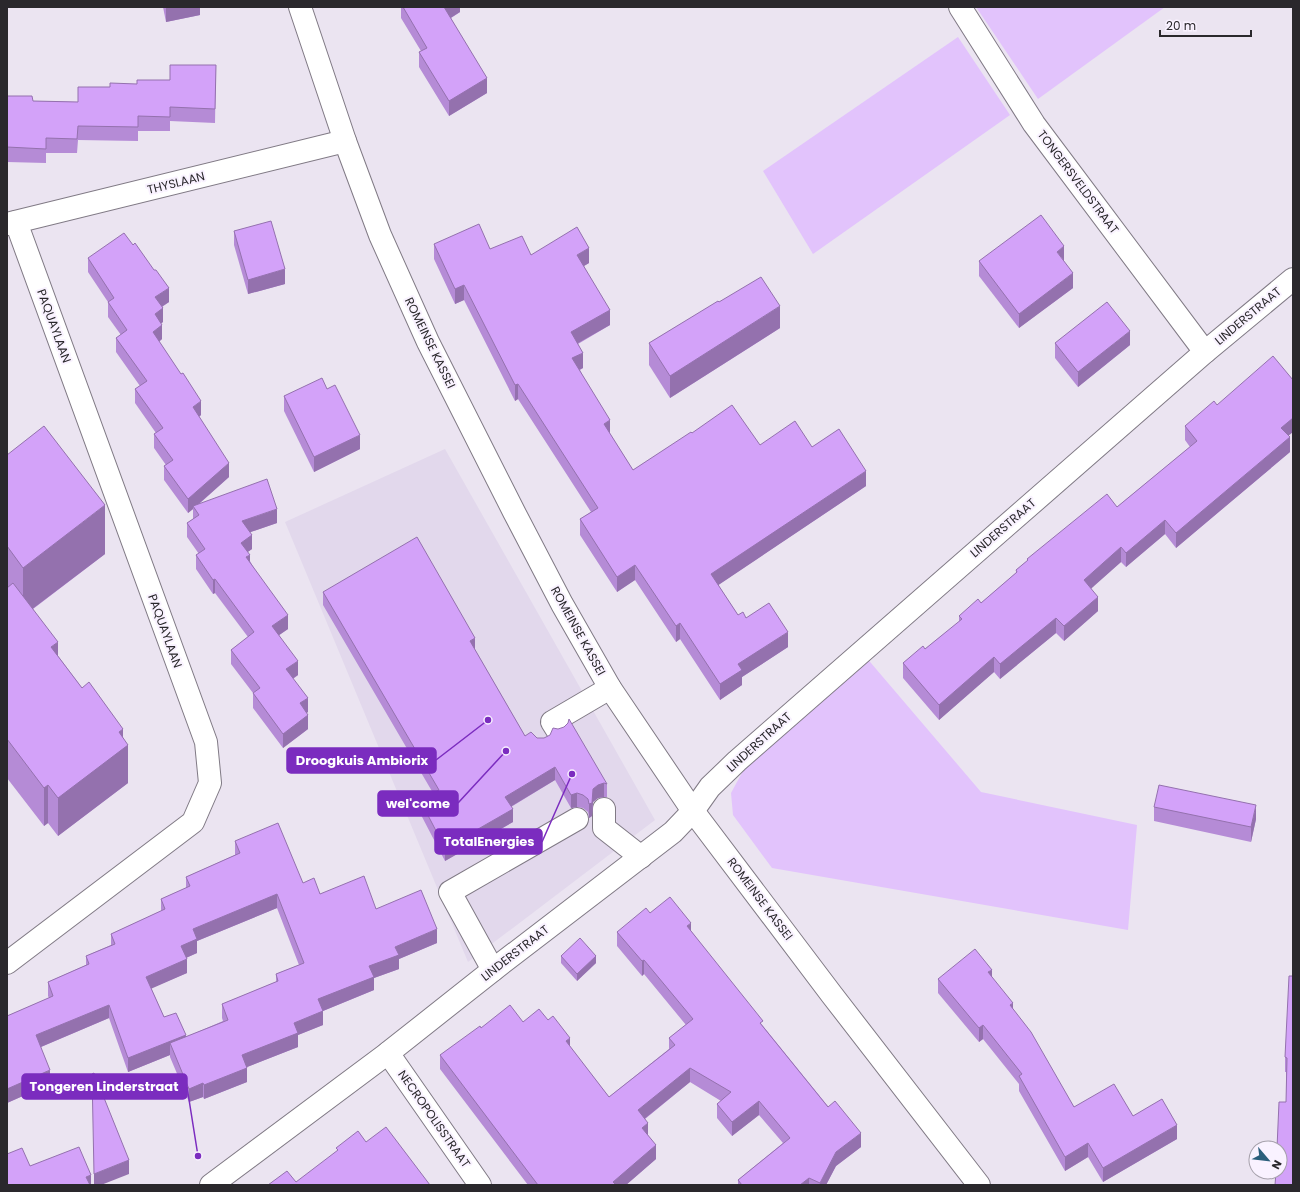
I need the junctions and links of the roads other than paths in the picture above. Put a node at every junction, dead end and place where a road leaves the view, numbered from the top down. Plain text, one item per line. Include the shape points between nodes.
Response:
1 (300, 7) edge
2 (960, 7) edge
3 (345, 141) junction
4 (12, 223) edge
5 (1293, 279) edge
6 (1205, 352) junction
7 (610, 688) junction
8 (550, 730) edge
9 (694, 811) junction
10 (641, 857) junction
11 (7, 963) edge
12 (494, 970) junction
13 (388, 1053) junction
14 (211, 1185) edge
15 (480, 1185) edge
16 (979, 1185) edge

1 - 3 street, ROMEINSE KASSEI
2 - 6 street, TONGERSVELDSTRAAT via 1034,124
3 - 4 street, THYSLAAN
3 - 7 street, ROMEINSE KASSEI via 380,235 428,342 562,604
4 - 11 street, PAQUAYLAAN via 206,742 210,783 193,822
5 - 6 street, LINDERSTRAAT
6 - 9 street, LINDERSTRAAT via 737,761 710,787
7 - 8 street
7 - 9 street, ROMEINSE KASSEI
9 - 10 street, LINDERSTRAAT via 673,832
9 - 16 street, ROMEINSE KASSEI
10 - 12 street, LINDERSTRAAT
10 - 12 street via 593,819 450,892
12 - 13 street, LINDERSTRAAT
13 - 14 street, LINDERSTRAAT
13 - 15 street, NECROPOLISSTRAAT

